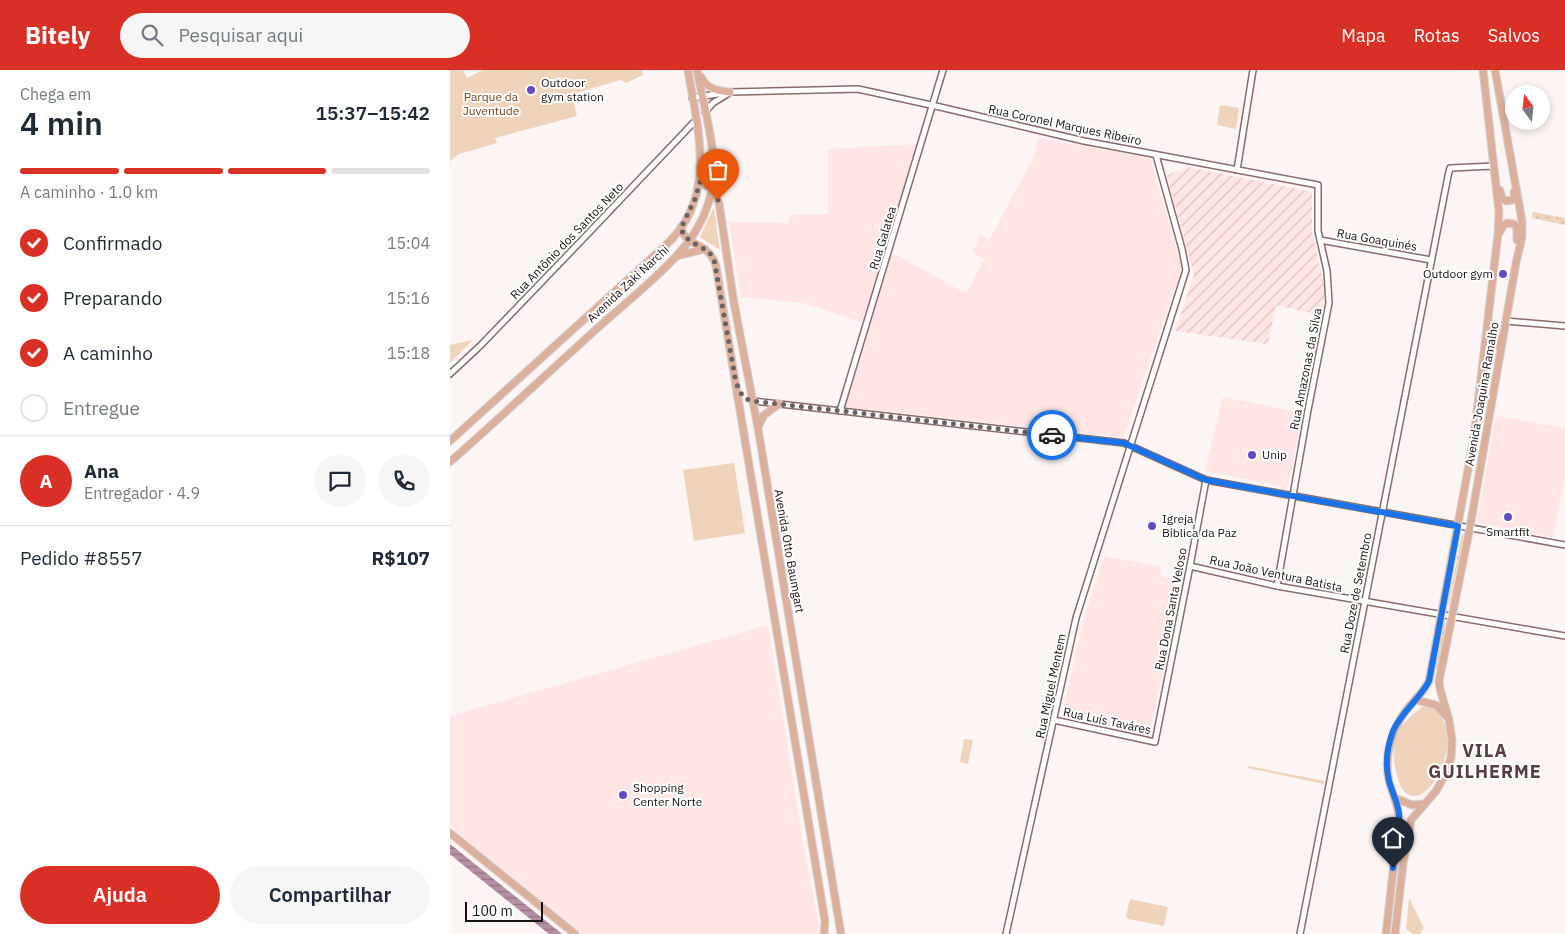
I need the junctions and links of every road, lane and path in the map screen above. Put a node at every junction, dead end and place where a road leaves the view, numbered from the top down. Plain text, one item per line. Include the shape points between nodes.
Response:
1 (688, 70) edge
2 (943, 70) edge
3 (1252, 70) edge
4 (1483, 70) edge
5 (1495, 70) edge
6 (697, 72) edge
7 (730, 92) junction
8 (702, 96) junction
9 (692, 98) junction
10 (933, 105) junction
11 (705, 112) junction
12 (696, 120) junction
13 (1156, 155) junction
14 (1237, 170) junction
15 (1494, 170) junction
16 (700, 182) junction
17 (1516, 184) junction
18 (712, 188) junction
19 (681, 228) junction
20 (1498, 234) junction
21 (1320, 240) junction
22 (689, 241) junction
23 (669, 242) junction
24 (706, 249) junction
25 (681, 251) junction
26 (674, 257) junction
27 (1431, 260) junction
28 (1516, 263) junction
29 (1490, 314) junction
30 (1506, 321) junction
31 (1565, 326) edge
32 (1503, 336) junction
33 (539, 360) junction
34 (528, 370) junction
35 (550, 372) junction
36 (450, 374) edge
37 (541, 380) junction
38 (736, 383) junction
39 (753, 401) junction
40 (779, 404) junction
41 (840, 411) junction
42 (758, 428) junction
43 (450, 441) edge
44 (1130, 446) junction
45 (450, 462) edge
46 (764, 468) junction
47 (751, 470) junction
48 (1206, 480) junction
49 (1293, 496) junction
50 (1382, 512) junction
51 (1458, 526) junction
52 (1470, 527) junction
53 (1565, 545) edge
54 (1190, 566) junction
55 (1277, 586) junction
56 (1364, 601) junction
57 (1442, 614) junction
58 (1452, 616) junction
59 (1565, 636) edge
60 (1416, 700) junction
61 (1054, 720) junction
62 (1449, 720) junction
63 (808, 734) junction
64 (795, 736) junction
65 (1155, 742) joint
66 (810, 746) junction
67 (797, 747) junction
68 (1395, 797) junction
69 (1424, 804) junction
70 (450, 833) edge
71 (841, 932) edge
72 (576, 934) edge
73 (824, 934) edge
74 (1006, 934) edge
75 (1300, 934) edge
76 (1386, 934) edge
77 (1395, 934) edge

1 - 9 main road, Avenida Zaki Narchi
2 - 10 street, Rua Galatea
3 - 14 street
4 - 15 main road, Avenida Joaquina Ramalho
5 - 17 main road, Avenida Joaquina Ramalho
6 - 7 main road via 712,89
6 - 8 main road, Avenida Zaki Narchi
7 - 8 street, Rua Coronel Marques Ribeiro
7 - 10 street, Rua Coronel Marques Ribeiro via 858,89
7 - 11 street
8 - 9 street, Rua Coronel Marques Ribeiro
8 - 11 main road, Avenida Zaki Narchi
9 - 12 main road, Avenida Zaki Narchi
10 - 13 street, Rua Coronel Marques Ribeiro
10 - 41 street, Rua Galatea
11 - 18 main road, Avenida Zaki Narchi via 712,153
12 - 16 main road, Avenida Zaki Narchi via 701,154
12 - 36 street, Rua Antônio dos Santos Neto
13 - 14 street
13 - 44 street, Rua Coronel Marques Ribeiro via 1186,270
14 - 21 street, Rua Amazonas da Silva via 1318,185
15 - 17 main road via 1504,200 1515,198
15 - 20 main road, Avenida Joaquina Ramalho
15 - 27 street, Rua Doze de Setembro via 1450,168
16 - 18 main road
16 - 19 main road, Avenida Zaki Narchi
17 - 28 main road, Avenida Joaquina Ramalho via 1522,237
18 - 22 main road, Avenida Zaki Narchi via 703,216
18 - 39 main road, Avenida Otto Baumgart via 719,203
19 - 22 main road
19 - 23 main road, Avenida Zaki Narchi
20 - 28 main road via 1507,223 1516,227
20 - 29 main road, Avenida Joaquina Ramalho
21 - 27 street, Rua Goaquinés
21 - 49 street, Rua Amazonas da Silva via 1327,271 1329,303
22 - 24 main road
22 - 25 main road, Avenida Zaki Narchi
23 - 25 main road via 677,244
23 - 33 main road, Avenida Zaki Narchi
24 - 26 main road
24 - 38 main road, Avenida Otto Baumgart via 716,266
25 - 26 main road, Avenida Zaki Narchi
26 - 35 main road, Avenida Zaki Narchi
27 - 50 street, Rua Doze de Setembro
28 - 30 main road, Avenida Joaquina Ramalho
29 - 32 main road via 1492,348
29 - 51 main road, Avenida Joaquina Ramalho via 1474,437
30 - 31 street
30 - 32 main road, Avenida Joaquina Ramalho
32 - 52 main road, Avenida Joaquina Ramalho
33 - 34 main road, Avenida Zaki Narchi
33 - 35 main road via 542,368
34 - 37 main road via 536,372
34 - 43 main road, Avenida Zaki Narchi
35 - 37 main road, Avenida Zaki Narchi
37 - 45 main road, Avenida Zaki Narchi
38 - 39 main road via 742,396
38 - 47 main road, Avenida Otto Baumgart
39 - 40 street
39 - 42 main road, Avenida Otto Baumgart
40 - 41 street
40 - 42 main road via 764,416
41 - 44 street
42 - 46 main road, Avenida Otto Baumgart
44 - 48 street
44 - 61 street, Rua Miguel Mentem via 1076,618
46 - 47 main road via 756,466
46 - 63 main road, Avenida Otto Baumgart
47 - 64 main road, Avenida Otto Baumgart
48 - 49 street
48 - 54 street, Rua Dona Santa Veloso
49 - 50 street
49 - 55 street, Rua Amazonas da Silva
50 - 51 street
50 - 56 street, Rua Doze de Setembro
51 - 52 street
51 - 57 main road, Avenida Joaquina Ramalho
52 - 53 street
52 - 58 main road, Avenida Joaquina Ramalho
54 - 55 street, Rua João Ventura Batista
54 - 65 street, Rua Dona Santa Veloso
55 - 56 street, Rua João Ventura Batista
56 - 57 street, Rua João Ventura Batista
56 - 75 street, Rua Doze de Setembro
57 - 58 street, Rua João Ventura Batista
57 - 60 main road, Avenida Joaquina Ramalho via 1429,681
58 - 59 street, Rua João Ventura Batista
58 - 62 main road, Avenida Joaquina Ramalho via 1439,680
60 - 62 main road via 1436,705
60 - 68 main road via 1394,730 1389,746 1387,764
61 - 65 street, Rua Luís Taváres
61 - 74 street, Rua Miguel Mentem
62 - 69 main road via 1451,758 1436,791
63 - 64 main road via 802,739
63 - 66 main road, Avenida Otto Baumgart
64 - 67 main road, Avenida Otto Baumgart
66 - 67 main road via 803,742
66 - 71 main road, Avenida Otto Baumgart
67 - 73 main road, Avenida Otto Baumgart via 825,916
68 - 69 main road via 1412,805
68 - 76 main road via 1399,818
69 - 77 main road via 1411,820 1409,828
70 - 72 main road
71 - 73 main road via 832,929

